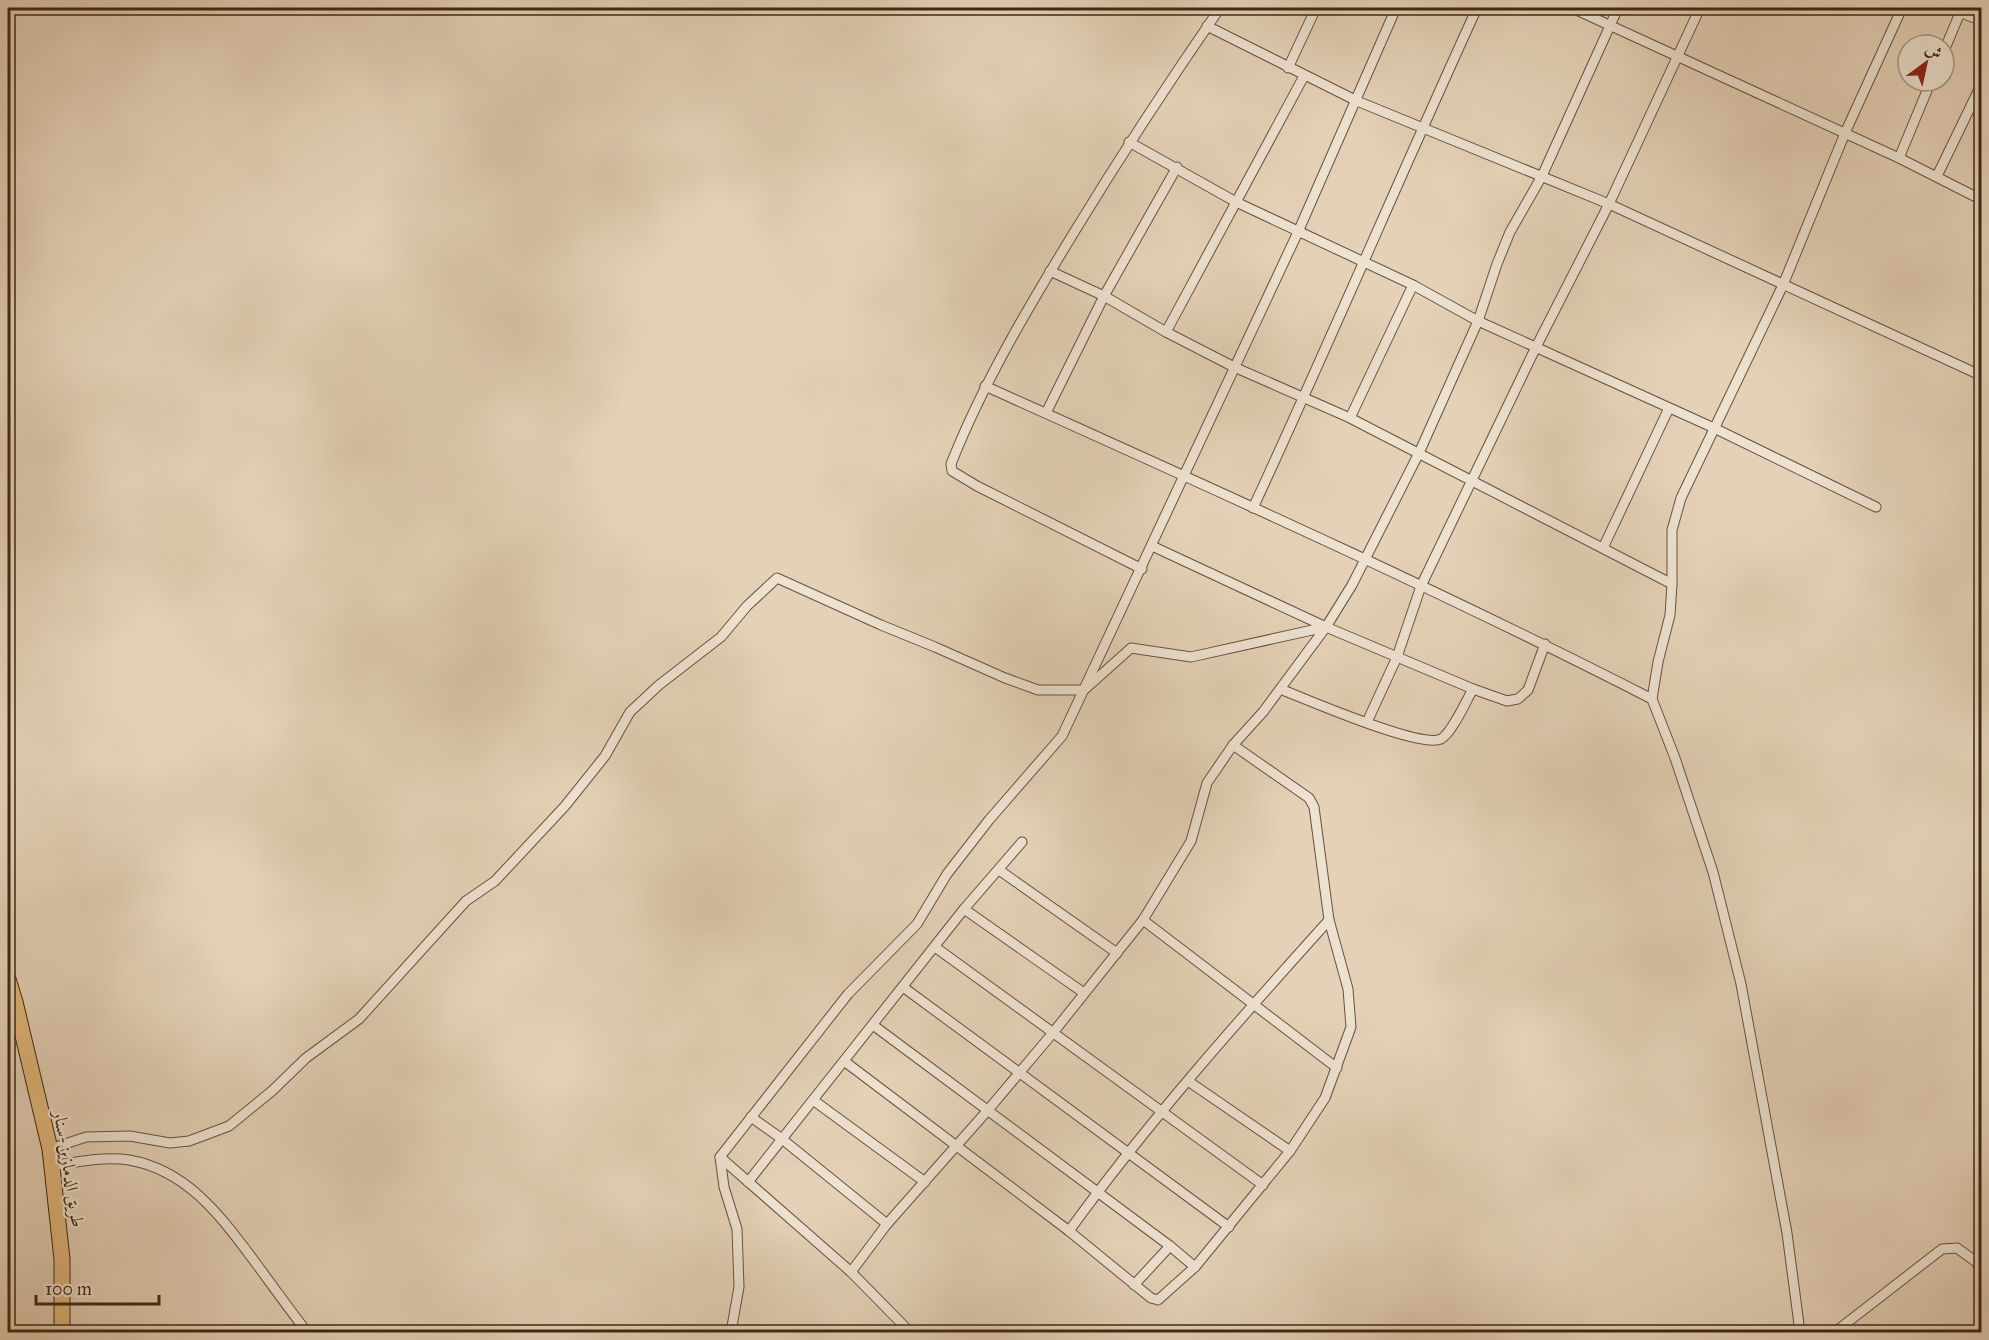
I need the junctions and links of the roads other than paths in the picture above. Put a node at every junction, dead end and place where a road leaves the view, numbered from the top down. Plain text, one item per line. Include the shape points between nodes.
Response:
1 (1220, 8) edge
2 (1316, 8) edge
3 (1396, 8) edge
4 (1477, 8) edge
5 (1572, 8) edge
6 (1618, 8) edge
7 (1700, 8) edge
8 (1902, 8) edge
9 (1949, 8) edge
10 (1961, 10) edge
11 (1982, 21) edge
12 (1609, 25) junction
13 (1207, 26) junction
14 (1951, 33) edge
15 (1678, 56) junction
16 (1288, 68) junction
17 (1304, 76) junction
18 (1982, 83) edge
19 (1926, 93) edge
20 (1357, 101) junction
21 (1422, 129) junction
22 (1845, 133) junction
23 (1129, 142) junction
24 (1899, 158) junction
25 (1177, 167) junction
26 (1542, 176) junction
27 (1937, 176) junction
28 (1982, 200) edge
29 (1236, 202) junction
30 (1609, 204) junction
31 (1298, 232) junction
32 (1363, 262) junction
33 (1050, 271) junction
34 (1413, 285) junction
35 (1784, 285) junction
36 (1104, 296) junction
37 (1478, 321) junction
38 (1167, 332) junction
39 (1536, 347) junction
40 (1234, 367) junction
41 (1982, 376) edge
42 (985, 386) junction
43 (1304, 399) junction
44 (1669, 408) junction
45 (1046, 413) junction
46 (1350, 418) junction
47 (1714, 428) junction
48 (1419, 453) junction
49 (1185, 476) junction
50 (1472, 480) junction
51 (1876, 507) dead end
52 (1253, 508) junction
53 (1152, 546) junction
54 (1603, 548) junction
55 (1366, 560) junction
56 (1142, 569) junction
57 (1672, 584) junction
58 (1421, 586) junction
59 (1326, 627) junction
60 (1545, 644) junction
61 (1397, 657) junction
62 (1280, 689) junction
63 (1473, 689) junction
64 (1084, 690) junction
65 (1652, 699) junction
66 (1367, 722) junction
67 (1233, 745) junction
68 (1022, 842) dead end
69 (999, 870) junction
70 (964, 909) junction
71 (1143, 920) junction
72 (1329, 920) junction
73 (935, 947) junction
74 (1117, 953) junction
75 (8, 979) edge
76 (903, 987) junction
77 (1084, 993) junction
78 (1253, 1005) junction
79 (873, 1025) junction
80 (1052, 1034) junction
81 (844, 1061) junction
82 (1337, 1068) junction
83 (1020, 1072) junction
84 (1188, 1081) junction
85 (813, 1100) junction
86 (988, 1110) junction
87 (1162, 1113) junction
88 (751, 1117) junction
89 (782, 1139) junction
90 (955, 1146) junction
91 (50, 1149) junction
92 (1290, 1152) junction
93 (1129, 1153) junction
94 (720, 1157) junction
95 (51, 1166) junction
96 (748, 1182) junction
97 (925, 1182) junction
98 (1263, 1185) junction
99 (1097, 1191) junction
100 (886, 1224) junction
101 (1229, 1227) junction
102 (1069, 1231) junction
103 (1170, 1245) junction
104 (1195, 1267) junction
105 (1982, 1268) edge
106 (851, 1272) junction
107 (1134, 1285) junction
108 (62, 1332) edge
109 (307, 1332) edge
110 (731, 1332) edge
111 (910, 1332) edge
112 (1800, 1332) edge
113 (1835, 1332) edge

1 - 13 street
2 - 16 street
3 - 20 street
4 - 21 street
5 - 12 street
6 - 12 street
7 - 15 street
8 - 22 street
9 - 10 street
10 - 11 street
10 - 14 street
12 - 15 street
12 - 26 street
13 - 16 street
13 - 23 street
15 - 22 street
15 - 30 street
16 - 17 street
17 - 20 street
17 - 29 street
18 - 27 street
19 - 24 street
20 - 21 street
20 - 31 street
21 - 26 street
21 - 32 street
22 - 24 street
22 - 35 street
23 - 25 street
23 - 33 street
24 - 27 street
25 - 29 street
25 - 36 street
26 - 30 street
26 - 37 street via 1510,232
27 - 28 street
29 - 31 street
29 - 38 street
30 - 35 street
30 - 39 street
31 - 32 street
31 - 40 street
32 - 34 street
32 - 43 street
33 - 36 street
33 - 42 street
34 - 37 street
34 - 46 street
35 - 41 street
35 - 47 street
36 - 38 street
36 - 45 street
37 - 39 street
37 - 48 street
38 - 40 street
39 - 44 street
39 - 50 street
40 - 43 street
40 - 49 street
42 - 45 street
42 - 56 street via 951,464 952,471
43 - 46 street
43 - 52 street
44 - 47 street
44 - 54 street
45 - 49 street
46 - 48 street
47 - 51 street
47 - 57 street via 1681,498 1672,530
48 - 50 street
48 - 55 street
49 - 52 street
49 - 53 street
50 - 54 street
50 - 58 street
52 - 55 street
53 - 56 street
53 - 59 street
54 - 57 street
55 - 58 street
55 - 59 street
56 - 64 street
57 - 65 street via 1670,615
58 - 60 street
58 - 61 street
59 - 61 street
59 - 62 street
59 - 64 street via 1191,657 1131,648
60 - 63 street via 1528,690 1518,699 1507,701
60 - 65 street
61 - 63 street
61 - 66 street
62 - 66 street
62 - 67 street
63 - 66 street via 1441,739 1406,737
64 - 88 street via 1062,736 947,874 917,924 848,994
64 - 91 street via 1038,690 1005,678 777,578 721,637 658,685 630,712 605,756 565,806 495,881 466,901 359,1019 306,1058 229,1126 189,1141 86,1137
65 - 112 street via 1713,872 1741,984 1787,1233
67 - 71 street via 1207,783 1191,841
67 - 72 street via 1309,798 1314,807
68 - 69 street
69 - 70 street
69 - 74 street
70 - 73 street
70 - 77 street
71 - 74 street
71 - 78 street
72 - 78 street
72 - 82 street via 1348,989 1352,1028
73 - 76 street
73 - 80 street
74 - 77 street
75 - 91 highway, طريق الدمازين-سنار
76 - 79 street
76 - 83 street
77 - 80 street
78 - 82 street
78 - 84 street
79 - 81 street
79 - 86 street
80 - 83 street
80 - 87 street
81 - 85 street
81 - 90 street
82 - 92 street via 1325,1098
83 - 86 street
83 - 93 street
84 - 87 street
84 - 92 street
85 - 89 street
85 - 97 street
86 - 90 street
86 - 99 street
87 - 93 street
87 - 98 street
88 - 89 street
88 - 94 street
89 - 96 street
89 - 100 street
90 - 97 street
90 - 102 street
91 - 95 highway, طريق الدمازين-سنار
92 - 98 street
93 - 99 street
93 - 101 street
94 - 96 street
94 - 110 street via 724,1187 737,1228 739,1287
95 - 108 highway, طريق الدمازين-سنار via 62,1259
95 - 109 street via 127,1160 150,1165 181,1181 225,1222
96 - 106 street
97 - 100 street
98 - 101 street
99 - 102 street
99 - 103 street
100 - 106 street
101 - 104 street
102 - 107 street
103 - 104 street
103 - 107 street
104 - 107 street via 1158,1300
105 - 113 street via 1957,1248 1942,1250
106 - 111 street

